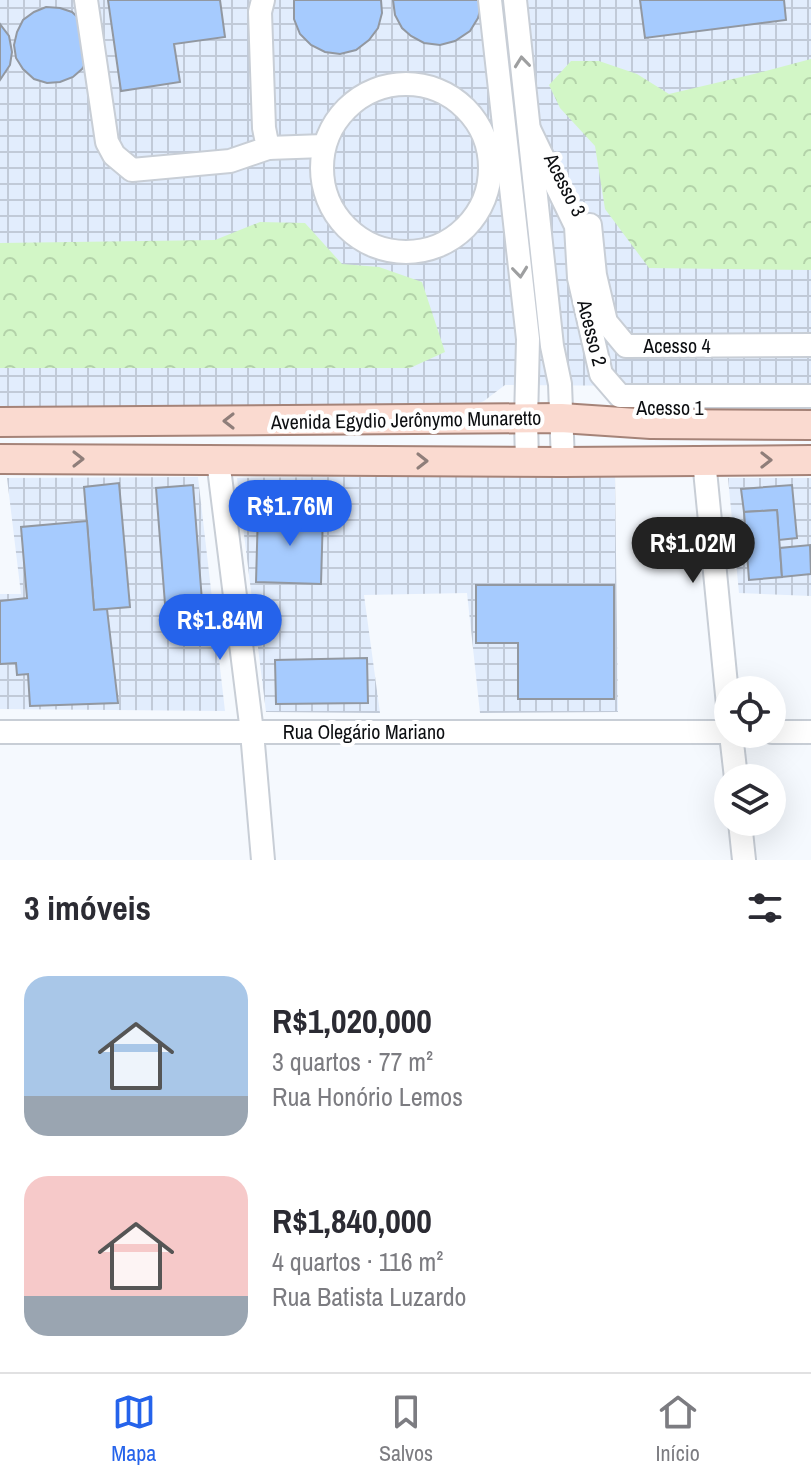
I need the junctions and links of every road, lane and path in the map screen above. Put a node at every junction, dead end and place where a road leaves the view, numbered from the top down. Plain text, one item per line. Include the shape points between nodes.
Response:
1 (86, 0) edge
2 (263, 0) edge
3 (490, 0) edge
4 (515, 0) edge
5 (497, 56) junction
6 (529, 122) junction
7 (487, 141) junction
8 (324, 146) junction
9 (268, 148) junction
10 (491, 171) junction
11 (514, 218) junction
12 (811, 345) edge
13 (811, 354) edge
14 (811, 396) edge
15 (811, 407) edge
16 (561, 418) junction
17 (526, 420) junction
18 (0, 422) edge
19 (811, 425) edge
20 (0, 459) edge
21 (218, 460) junction
22 (704, 460) junction
23 (811, 460) edge
24 (527, 462) junction
25 (563, 462) junction
26 (725, 676) edge
27 (0, 732) edge
28 (252, 732) junction
29 (786, 732) edge
30 (811, 732) edge
31 (714, 733) edge
32 (741, 836) edge
33 (263, 860) edge
34 (744, 860) edge

1 - 9 street via 107,142 132,170 230,161
2 - 9 street
3 - 5 street
6 -> 4 street
5 - 7 street via 494,126
5 - 11 street
6 - 12 street, Acesso 4 via 589,222 606,322 626,346
6 - 13 street, Acesso 3 via 584,224 592,291 603,326 625,355
6 - 14 street, Acesso 2 via 576,226 579,278 601,374 620,396
6 - 15 street, Acesso 1 via 569,227 589,381 610,408
6 - 16 street
7 - 8 street via 462,104 437,88 408,83 378,87 343,111
7 - 10 street
8 - 9 street
8 - 10 street via 324,193 338,219 378,248 407,253 436,247 469,225 485,199
10 - 11 street
11 -> 17 street via 528,339
16 - 17 main road, Avenida Egydio Jerônymo Munaretto
16 - 19 main road, Avenida Egydio Jerônymo Munaretto
16 - 25 street
17 -> 18 main road, Avenida Egydio Jerônymo Munaretto
17 - 24 street
20 -> 21 main road, Avenida Egydio Jerônymo Munaretto
21 -> 24 main road, Avenida Egydio Jerônymo Munaretto
21 - 28 street
22 -> 23 main road, Avenida Egydio Jerônymo Munaretto
22 - 25 main road, Avenida Egydio Jerônymo Munaretto
22 - 26 street
24 - 25 main road, Avenida Egydio Jerônymo Munaretto
27 - 28 street, Rua Olegário Mariano
28 - 31 street, Rua Olegário Mariano
28 - 33 street
29 - 30 street
32 - 34 street

